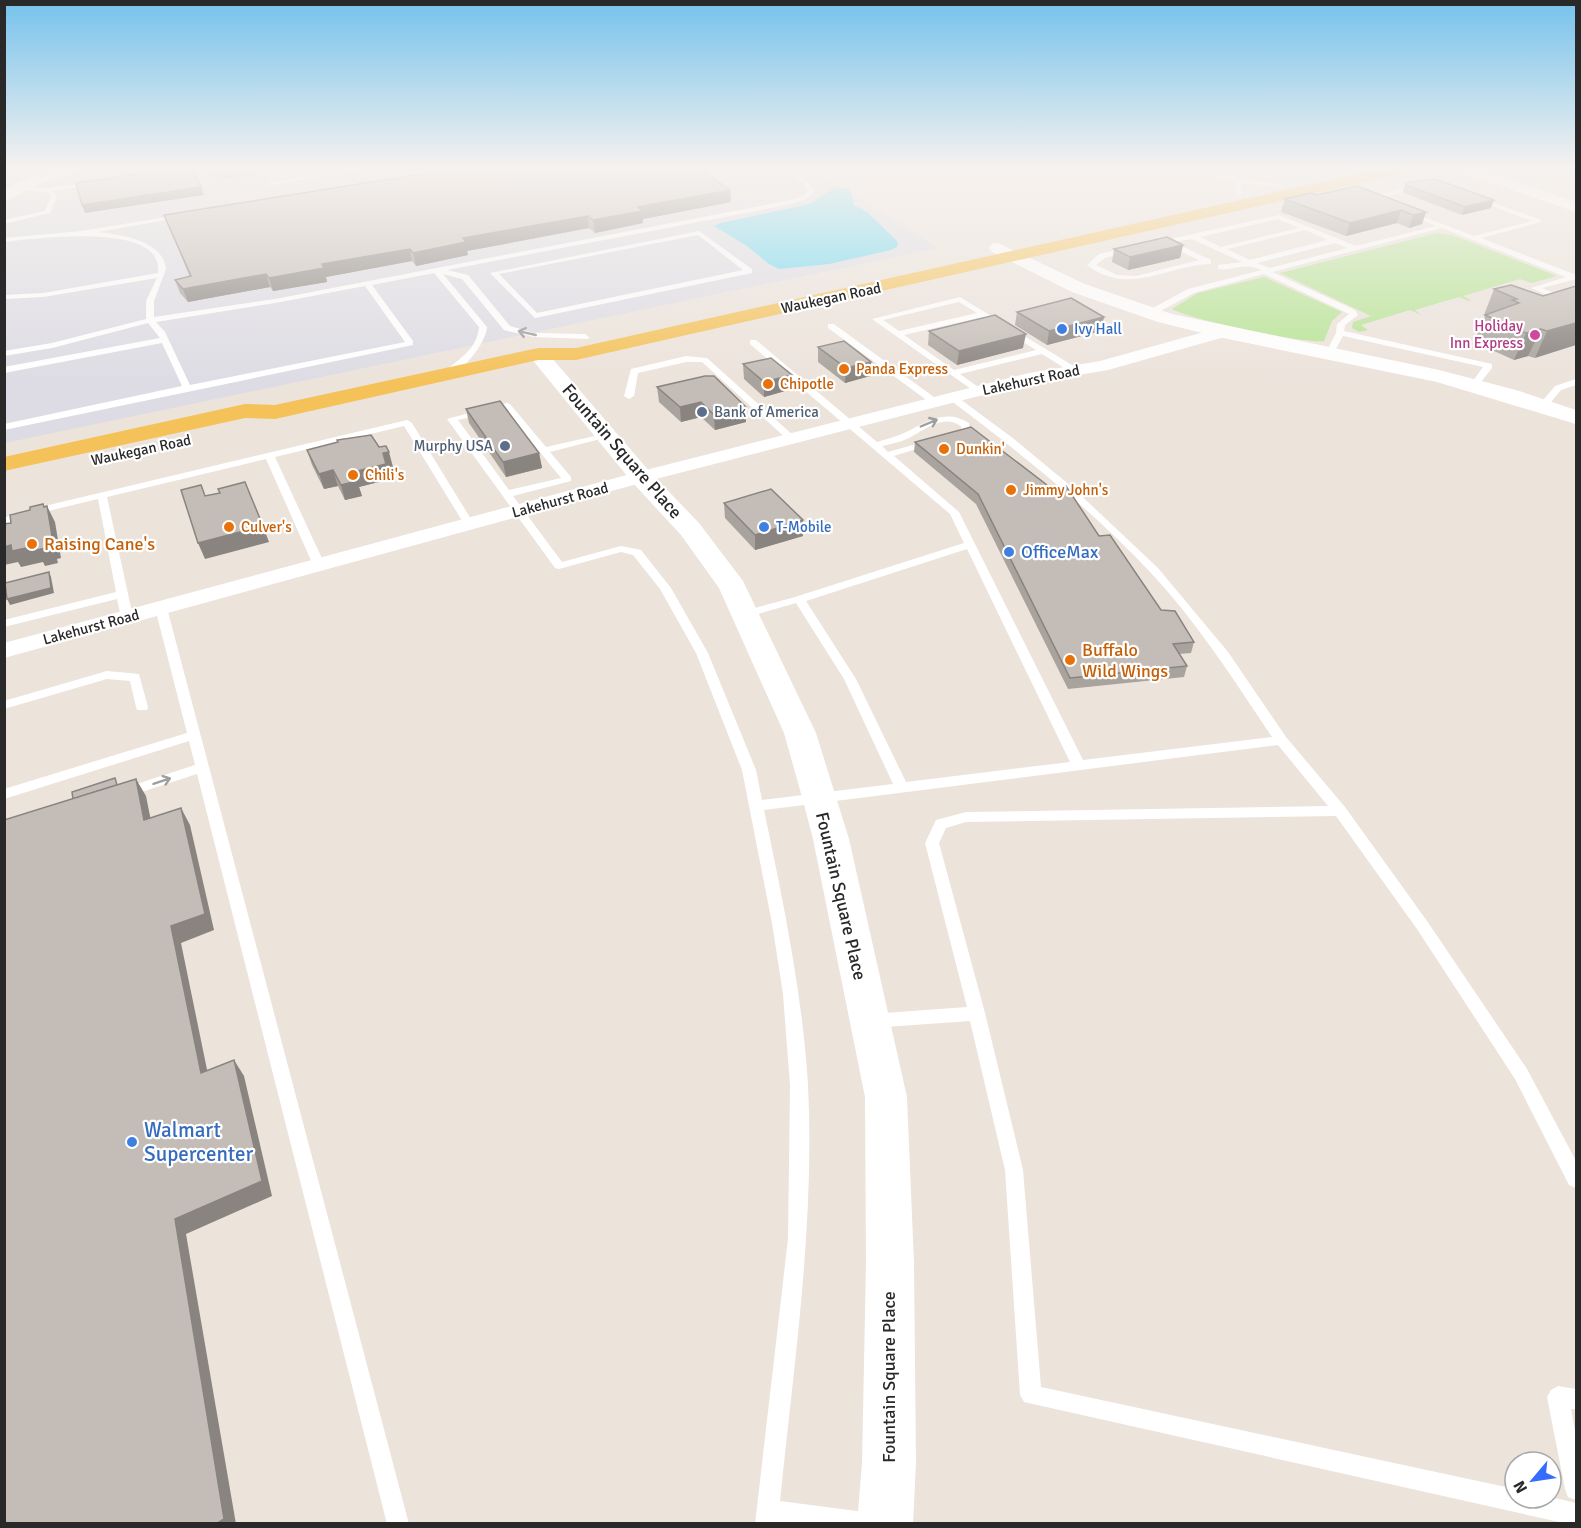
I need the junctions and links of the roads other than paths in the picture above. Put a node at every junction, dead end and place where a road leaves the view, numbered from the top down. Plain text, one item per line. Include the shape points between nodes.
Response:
1 (117, 239) edge
2 (604, 239) edge
3 (626, 239) edge
4 (667, 239) edge
5 (707, 239) edge
6 (1052, 239) edge
7 (1066, 239) edge
8 (1176, 239) edge
9 (1198, 239) edge
10 (1260, 239) edge
11 (1393, 239) edge
12 (1476, 239) edge
13 (1336, 240) joint
14 (1164, 241) junction
15 (1146, 245) edge
16 (634, 246) junction
17 (1137, 247) edge
18 (1220, 249) junction
19 (1356, 249) junction
20 (1006, 252) junction
21 (1205, 261) junction
22 (1250, 262) junction
23 (1221, 267) junction
24 (436, 270) junction
25 (1267, 271) junction
26 (162, 275) junction
27 (1244, 277) junction
28 (1576, 278) edge
29 (367, 284) junction
30 (4, 297) edge
31 (1576, 305) edge
32 (1152, 312) junction
33 (983, 314) junction
34 (150, 320) junction
35 (831, 326) dead end
36 (1222, 332) junction
37 (1340, 333) junction
38 (897, 334) junction
39 (585, 337) junction
40 (165, 340) junction
41 (753, 342) dead end
42 (1042, 351) junction
43 (1330, 352) junction
44 (4, 354) edge
45 (538, 354) junction
46 (4, 370) edge
47 (1074, 370) junction
48 (954, 373) junction
49 (445, 375) junction
50 (1576, 382) edge
51 (1474, 385) junction
52 (187, 388) junction
53 (1558, 388) junction
54 (978, 391) junction
55 (1576, 395) edge
56 (629, 396) dead end
57 (944, 400) junction
58 (1544, 405) junction
59 (275, 412) junction
60 (1576, 417) edge
61 (849, 424) junction
62 (4, 427) edge
63 (605, 435) junction
64 (792, 439) junction
65 (876, 445) junction
66 (544, 450) junction
67 (887, 455) junction
68 (269, 456) junction
69 (4, 464) edge
70 (641, 477) junction
71 (4, 481) edge
72 (102, 496) junction
73 (513, 503) junction
74 (4, 524) edge
75 (469, 524) junction
76 (970, 544) junction
77 (319, 565) junction
78 (122, 594) junction
79 (799, 599) junction
80 (161, 608) junction
81 (744, 614) junction
82 (127, 617) junction
83 (4, 624) edge
84 (4, 651) edge
85 (4, 705) edge
86 (142, 707) dead end
87 (194, 735) junction
88 (1281, 740) junction
89 (1078, 764) junction
90 (202, 768) junction
91 (901, 787) junction
92 (4, 794) edge
93 (121, 794) edge
94 (819, 797) junction
95 (757, 806) junction
96 (1340, 811) junction
97 (977, 1012) junction
98 (869, 1021) junction
99 (1576, 1179) edge
100 (1576, 1399) edge
101 (1576, 1489) edge
102 (1576, 1514) edge
103 (766, 1517) edge
104 (398, 1524) edge
105 (872, 1524) edge
106 (885, 1524) edge

1 - 26 lane via 154,251 162,262
2 - 24 lane
3 - 16 lane
4 - 16 lane
5 - 16 lane via 749,271 535,316 494,273
6 - 20 main road, Waukegan Road
7 - 20 main road, Waukegan Road
8 - 14 lane
9 - 18 lane
10 - 18 lane
11 - 19 lane
12 - 28 lane
13 - 19 lane
13 - 22 lane
14 - 15 lane
14 - 21 lane
17 - 21 lane via 1102,256 1091,266 1116,277 1136,278
18 - 22 lane
19 - 25 lane
20 - 32 street, Lakehurst Road via 1095,293
20 - 39 main road, Waukegan Road
20 - 45 main road, Waukegan Road via 576,354
21 - 23 lane
22 - 23 lane
22 - 25 lane
23 - 27 lane
24 - 29 lane
39 -> 24 lane via 534,335 507,328 465,277
24 - 49 lane via 483,327 484,337 476,349
25 - 27 lane
25 - 37 lane via 1352,312 1354,315 1341,324
26 - 30 lane via 43,295
26 - 34 lane via 149,304
27 - 32 lane via 1191,291
28 - 31 lane via 1534,288
29 - 34 lane
29 - 52 lane via 410,343
32 - 36 street, Lakehurst Road
33 - 38 lane
33 - 38 lane via 960,299 876,319
33 - 42 lane
34 - 40 lane
34 - 44 lane
35 - 57 lane
36 - 43 street, Lakehurst Road
36 - 47 street, Lakehurst Road via 1102,366
37 - 43 lane
37 - 51 lane via 1489,366
38 - 48 lane
39 - 45 main road, Waukegan Road
40 - 46 lane
40 - 52 lane
41 - 61 lane
42 - 47 lane
42 - 48 lane
43 - 51 street, Lakehurst Road
45 - 49 main road, Waukegan Road
45 - 63 street, Fountain Square Place
47 - 54 street, Lakehurst Road
48 - 54 lane
49 - 59 main road, Waukegan Road
50 - 53 lane
51 - 58 street, Lakehurst Road
52 - 62 lane
53 - 55 lane
53 - 58 lane
54 - 57 street, Lakehurst Road
56 - 64 lane via 634,371 686,359 704,360
57 - 61 street, Lakehurst Road
57 - 88 lane via 1011,441 1154,570 1224,655
58 - 60 street, Lakehurst Road
59 - 69 main road, Waukegan Road via 245,411
59 - 71 main road, Waukegan Road via 250,426
61 - 64 street, Lakehurst Road
61 - 65 lane
63 - 66 lane
63 - 70 street, Fountain Square Place
64 - 70 street, Lakehurst Road
65 - 67 lane
65 -> 67 lane via 897,440 929,421 947,417 966,425 966,430 957,436
66 - 73 lane via 567,478
66 - 73 lane via 507,406 452,419
67 - 76 lane via 954,512
68 - 72 lane
68 - 75 lane via 407,423
68 - 77 lane
70 - 73 street, Lakehurst Road
70 - 81 street, Fountain Square Place via 690,529 733,587
72 - 74 lane via 15,516
72 - 78 lane
73 - 75 street, Lakehurst Road
73 - 95 lane via 559,566 621,549 637,552 665,588 702,653 749,770
75 - 77 street, Lakehurst Road
76 - 79 lane
76 - 89 lane
77 - 80 street, Lakehurst Road
78 - 82 lane
78 - 83 lane
79 - 81 lane
79 - 91 lane via 850,679
80 - 82 street, Lakehurst Road
80 - 87 lane
81 - 94 street, Fountain Square Place via 800,733
82 - 84 street, Lakehurst Road
85 - 86 lane via 107,675 135,677
87 - 90 lane
87 - 92 lane
88 - 89 lane
88 - 96 lane
89 - 91 lane
93 -> 90 lane
90 - 104 lane
91 - 94 lane
94 - 95 lane
94 - 98 street, Fountain Square Place
95 - 103 lane via 789,982 799,1085 798,1239
96 - 97 lane via 966,818 941,824 932,843
96 - 99 lane via 1521,1074
97 - 98 lane
97 - 102 lane via 1014,1170 1031,1395
98 - 106 street, Fountain Square Place via 886,1097 890,1263
100 - 101 lane via 1558,1397
103 - 105 lane

